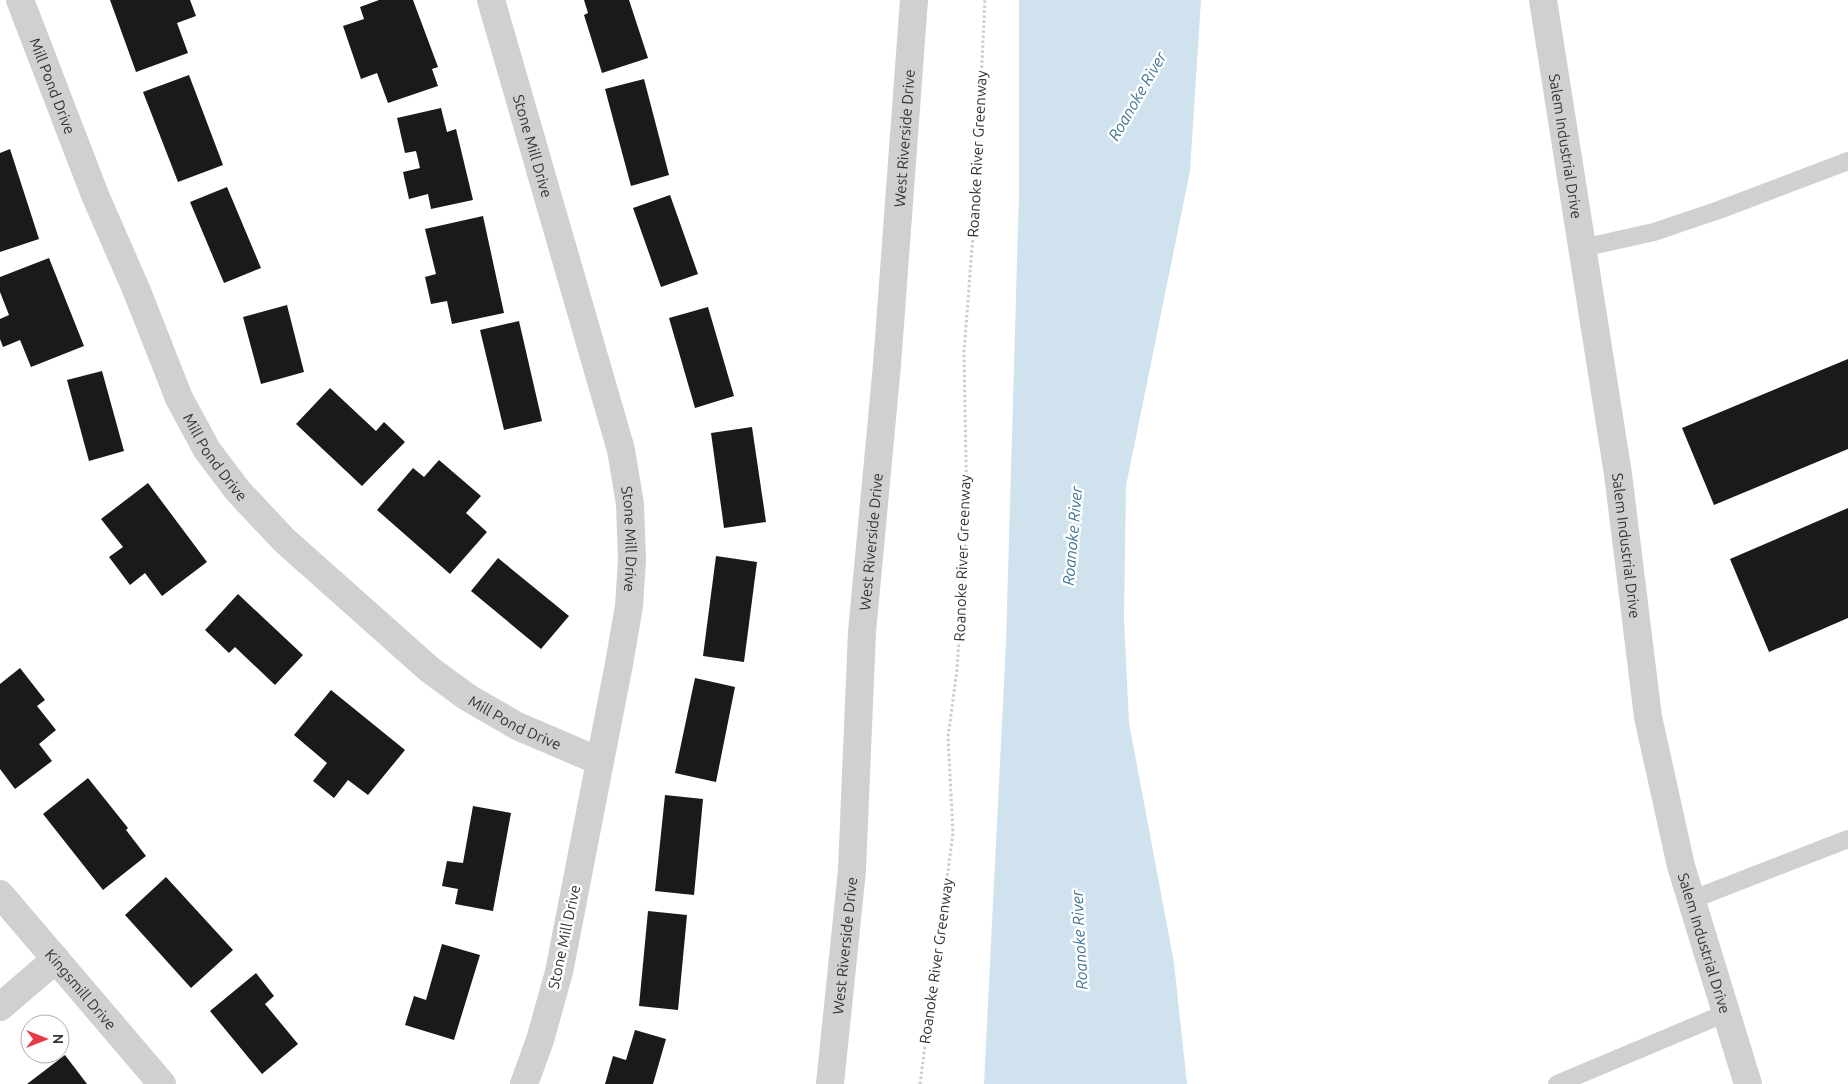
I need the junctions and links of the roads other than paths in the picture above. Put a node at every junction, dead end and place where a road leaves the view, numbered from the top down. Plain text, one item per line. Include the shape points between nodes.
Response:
1 (20, 0) edge
2 (491, 0) edge
3 (914, 0) edge
4 (1544, 0) edge
5 (1848, 162) edge
6 (1582, 248) junction
7 (599, 761) junction
8 (1848, 839) edge
9 (0, 894) edge
10 (1691, 900) junction
11 (56, 959) junction
12 (0, 1007) edge
13 (1726, 1013) junction
14 (162, 1084) edge
15 (524, 1084) edge
16 (830, 1084) edge
17 (1557, 1084) edge
18 (1748, 1084) edge

1 - 7 street, Mill Pond Drive via 95,195 179,398 206,450 238,491 284,540 429,669 467,697 517,726
2 - 7 street, Stone Mill Drive via 621,450 630,504 632,560 629,606
3 - 16 street, West Riverside Drive via 887,366 862,632 852,870
4 - 6 street, Salem Industrial Drive
5 - 6 lane via 1654,232
6 - 10 street, Salem Industrial Drive via 1618,474 1648,717
7 - 15 street, Stone Mill Drive via 559,972
8 - 10 lane
9 - 11 street, Kingsmill Drive
10 - 13 street, Salem Industrial Drive
11 - 12 street
11 - 14 street, Kingsmill Drive
13 - 17 lane
13 - 18 street, Salem Industrial Drive

